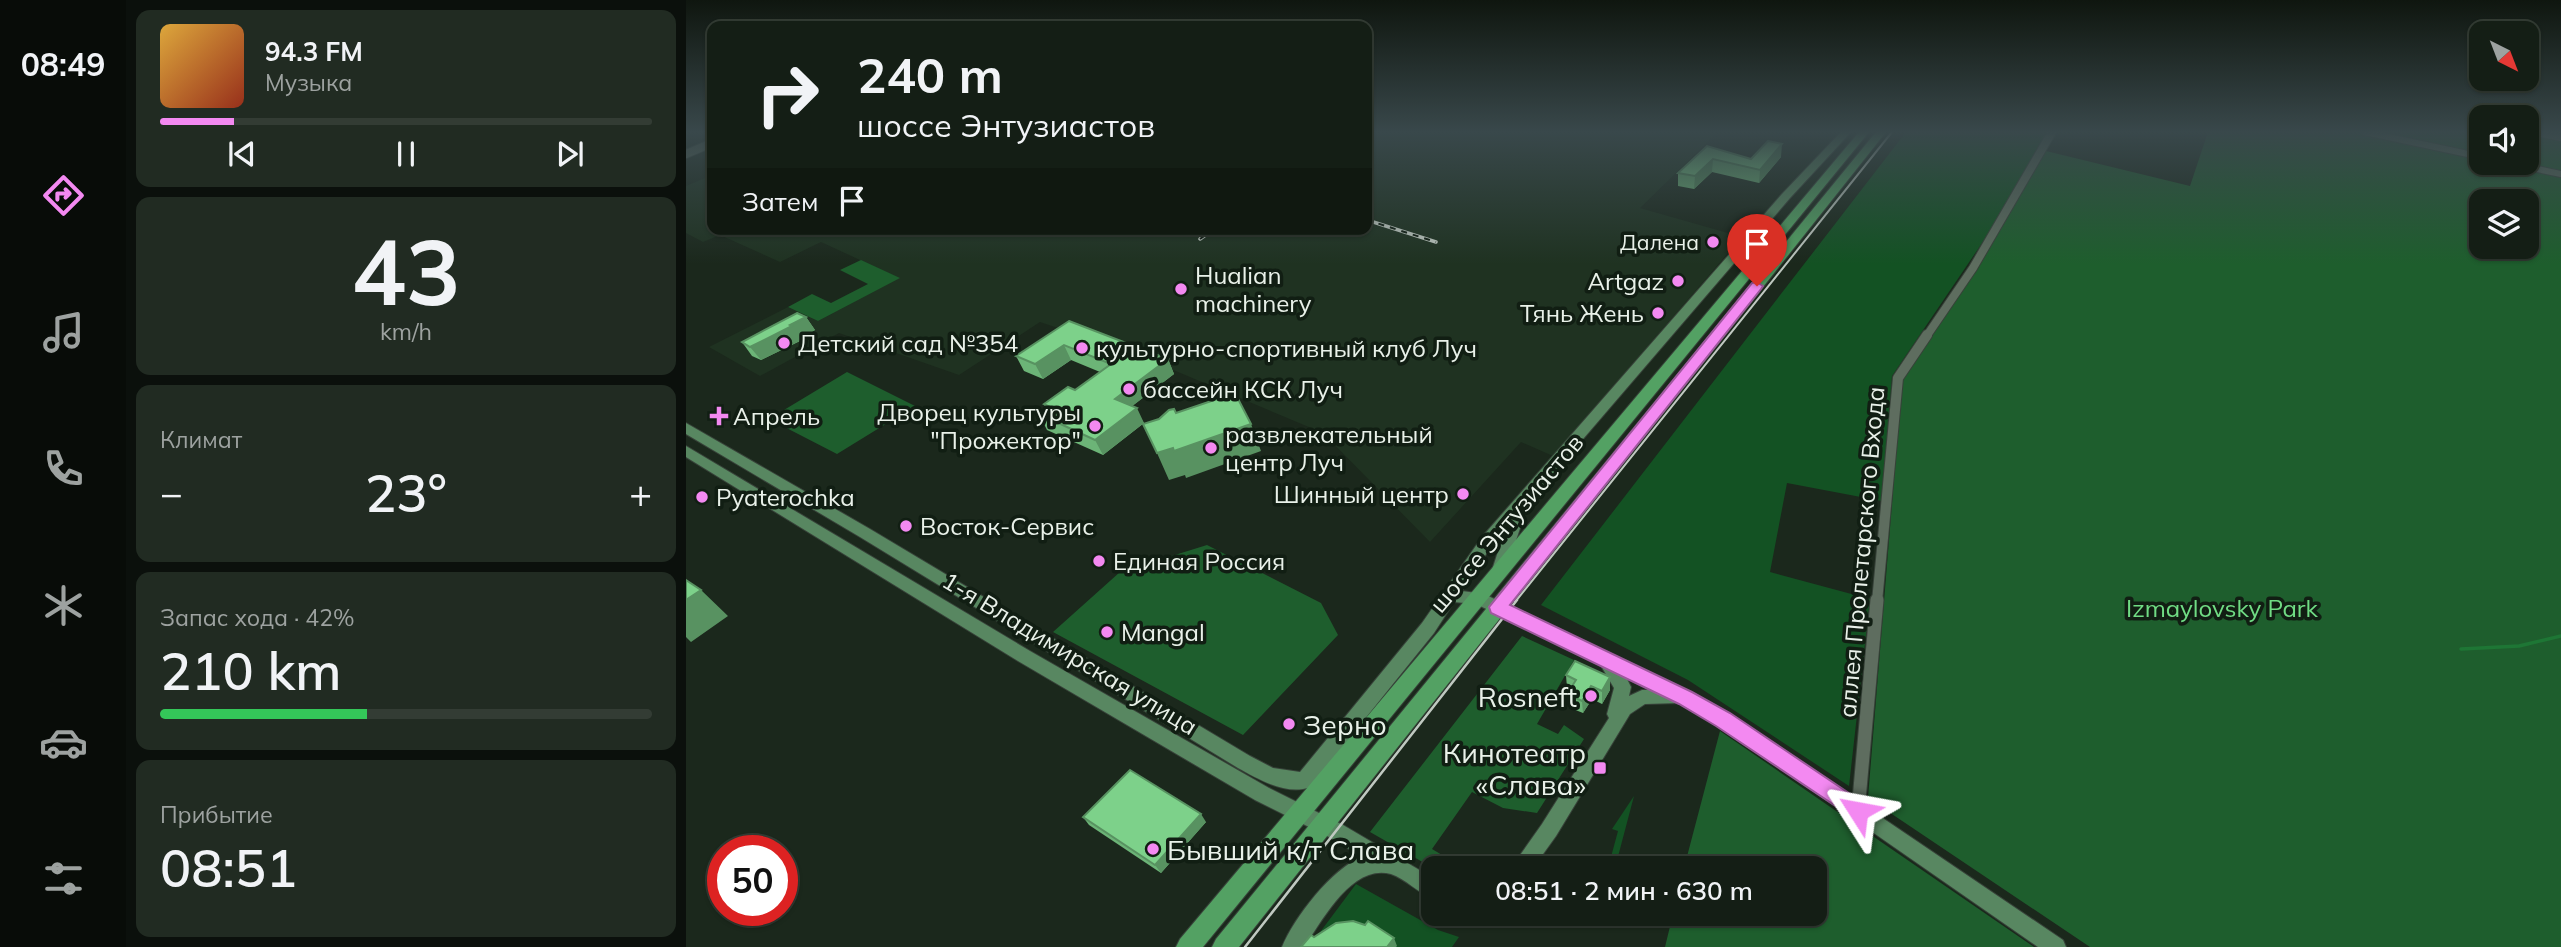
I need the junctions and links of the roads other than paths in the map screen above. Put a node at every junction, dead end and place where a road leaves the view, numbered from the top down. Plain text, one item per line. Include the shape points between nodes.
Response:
1 (1805, 176) edge
2 (1827, 176) edge
3 (1845, 176) edge
4 (2026, 176) edge
5 (686, 428) edge
6 (686, 451) edge
7 (1524, 499) junction
8 (1500, 570) junction
9 (1451, 596) junction
10 (1478, 598) junction
11 (1498, 607) junction
12 (1605, 659) junction
13 (1686, 698) junction
14 (1604, 739) junction
15 (1858, 811) junction
16 (1300, 813) junction
17 (1323, 824) junction
18 (1530, 856) edge
19 (1394, 866) junction
20 (1421, 882) edge
21 (1188, 947) edge
22 (1224, 947) edge
23 (1292, 947) edge
24 (2056, 947) edge

1 - 7 main road
2 - 8 main road, шоссе Энтузиастов
3 - 11 main road, шоссе Энтузиастов
4 - 15 street, аллея Пролетарского Входа via 1973,268 1898,378
5 - 9 main road, 1-я Владимирская улица via 1244,762 1288,781 1304,781
6 - 16 main road, 1-я Владимирская улица via 1024,656
7 - 8 main road
7 - 9 main road via 1488,541
8 - 10 main road, шоссе Энтузиастов
9 - 10 main road
10 - 11 main road
10 - 16 main road, шоссе Энтузиастов
11 - 12 main road
11 - 17 main road, шоссе Энтузиастов
12 - 13 main road
12 - 14 main road via 1623,687 1621,704
13 - 14 main road via 1650,696 1634,701
13 - 15 main road
14 - 18 main road
15 - 24 main road
16 - 17 main road, 1-я Владимирская улица
16 - 21 main road, шоссе Энтузиастов
17 - 19 main road, 1-я Владимирская улица
17 - 22 main road, шоссе Энтузиастов
19 - 20 main road, 1-я Владимирская улица
19 - 23 main road via 1375,864 1354,871

